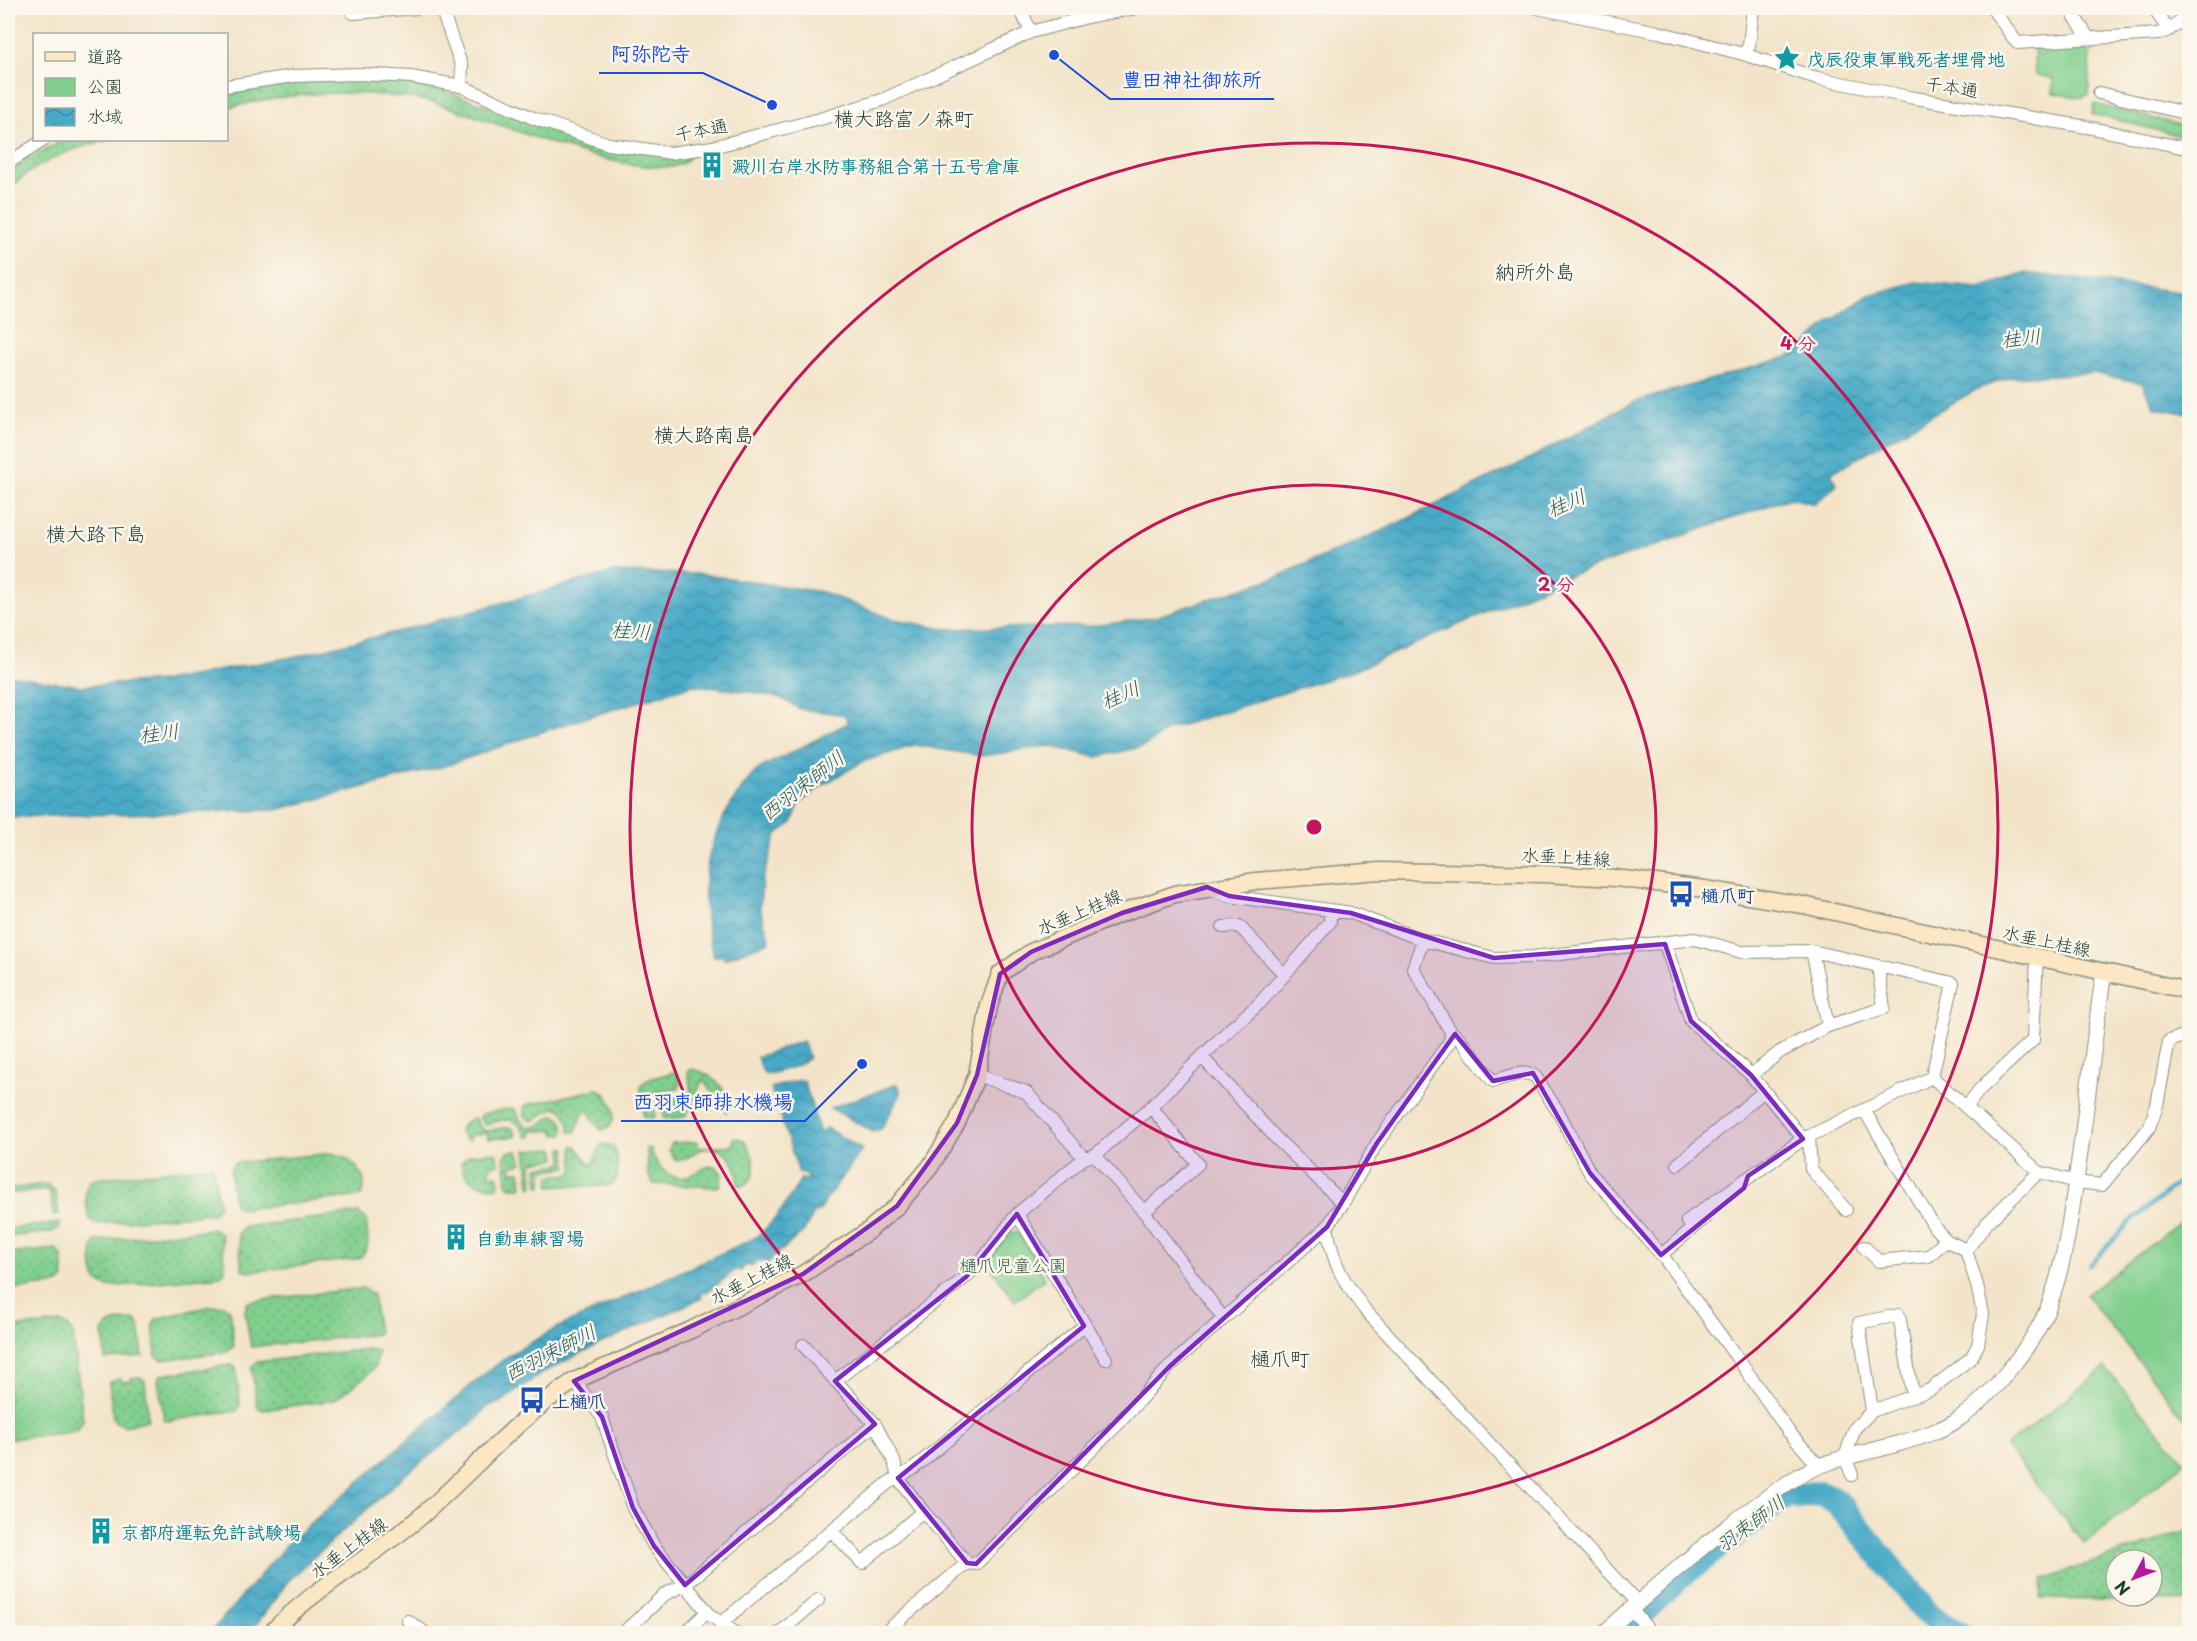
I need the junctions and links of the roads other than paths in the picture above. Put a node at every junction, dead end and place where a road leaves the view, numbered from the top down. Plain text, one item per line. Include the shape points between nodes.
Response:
1 (349, 8) edge
2 (417, 8) edge
3 (441, 8) edge
4 (1020, 8) edge
5 (1136, 8) edge
6 (1537, 8) edge
7 (1753, 8) edge
8 (1992, 8) edge
9 (2069, 8) edge
10 (2152, 8) edge
11 (2190, 13) edge
12 (2169, 30) junction
13 (1031, 32) junction
14 (2090, 40) junction
15 (1743, 54) junction
16 (228, 86) edge
17 (461, 86) junction
18 (2099, 93) dead end
19 (2190, 114) edge
20 (43, 141) edge
21 (2190, 149) edge
22 (8, 163) edge
23 (1207, 887) junction
24 (1330, 910) junction
25 (1223, 927) dead end
26 (1423, 940) junction
27 (1665, 944) junction
28 (1812, 951) junction
29 (2037, 957) junction
30 (1878, 966) junction
31 (2104, 972) junction
32 (1285, 975) junction
33 (2190, 991) edge
34 (1828, 1026) junction
35 (1451, 1032) junction
36 (2190, 1034) edge
37 (1202, 1057) junction
38 (1750, 1075) junction
39 (977, 1076) junction
40 (1932, 1077) junction
41 (1764, 1091) junction
42 (1150, 1107) junction
43 (1967, 1107) junction
44 (1864, 1110) junction
45 (1806, 1138) junction
46 (1090, 1157) junction
47 (1678, 1164) dead end
48 (2039, 1172) junction
49 (1748, 1176) junction
50 (2076, 1182) junction
51 (1343, 1203) junction
52 (1846, 1210) dead end
53 (1144, 1212) junction
54 (1017, 1214) junction
55 (1687, 1221) dead end
56 (1327, 1227) junction
57 (1946, 1240) junction
58 (1864, 1247) dead end
59 (1966, 1251) junction
60 (1661, 1255) junction
61 (1223, 1318) junction
62 (1084, 1326) junction
63 (803, 1345) dead end
64 (1106, 1359) dead end
65 (574, 1381) junction
66 (835, 1381) junction
67 (1913, 1396) junction
68 (1872, 1411) junction
69 (874, 1425) junction
70 (1845, 1456) junction
71 (1818, 1465) junction
72 (1852, 1475) dead end
73 (898, 1478) junction
74 (923, 1511) junction
75 (831, 1530) junction
76 (967, 1563) junction
77 (684, 1584) junction
78 (818, 1600) dead end
79 (1634, 1606) junction
80 (707, 1612) junction
81 (408, 1621) dead end
82 (720, 1624) junction
83 (270, 1634) edge
84 (427, 1634) edge
85 (622, 1634) edge
86 (684, 1634) edge
87 (737, 1634) edge
88 (778, 1634) edge
89 (883, 1634) edge
90 (1603, 1634) edge
91 (1652, 1634) edge

1 - 2 street via 353,13
3 - 17 street via 462,67
4 - 13 street
5 - 13 street, 千本通
6 - 15 street, 千本通
7 - 15 street via 1749,46
8 - 14 street via 2017,43
9 - 14 street
10 - 12 street
11 - 12 street
12 - 14 street
13 - 17 street, 千本通 via 882,100 713,147 670,153 609,144 533,118
15 - 21 street, 千本通 via 1817,78 1909,98 2087,127
16 - 17 street, 千本通 via 294,76 358,74 411,77
18 - 19 street
20 - 22 street
23 - 24 street via 1229,896
23 - 29 main road, 水垂上桂線 via 1379,871 1615,878 1803,905
23 - 39 main road, 水垂上桂線 via 1122,913 1010,965 1000,974 994,989
24 - 26 street via 1351,913
24 - 32 street via 1330,922
25 - 32 street via 1239,926
26 - 27 street via 1510,959
26 - 35 street via 1413,968
27 - 28 street via 1695,939 1742,952
27 - 38 street via 1690,1021
28 - 30 street
28 - 34 street
29 - 31 main road, 水垂上桂線
29 - 43 street via 2033,1040 1980,1089
30 - 34 street via 1884,1008
30 - 40 street via 1953,982
31 - 33 main road, 水垂上桂線
31 - 50 street
32 - 37 street via 1260,1004
34 - 38 street via 1780,1052
35 - 51 street via 1450,1041 1377,1143
35 - 60 street via 1493,1081 1529,1073 1535,1076 1590,1173
36 - 50 street via 2169,1041 2149,1128 2102,1185
37 - 42 street
37 - 51 street via 1276,1138
38 - 41 street
39 - 46 street via 1026,1092
39 - 65 main road, 水垂上桂線 via 957,1123 930,1167 897,1206 868,1231 803,1274 691,1330
40 - 43 street
40 - 44 street
41 - 45 street
41 - 47 street
42 - 46 street
42 - 53 street via 1198,1164
43 - 48 street
44 - 45 street
44 - 57 street
45 - 49 street
45 - 52 street via 1811,1169
46 - 53 street
46 - 54 street
48 - 50 street
48 - 59 street via 1988,1222
49 - 55 street
49 - 60 street via 1744,1188
50 - 70 street via 2062,1261 2049,1306 2028,1343 1991,1391 1960,1418 1935,1431
51 - 56 street
53 - 61 street
54 - 62 street
54 - 66 street via 966,1277
56 - 61 street
56 - 79 street via 1334,1261 1366,1311
57 - 58 street via 1929,1256 1879,1261
57 - 59 street
59 - 67 street via 1983,1314 1978,1345 1971,1358 1930,1390
60 - 71 street via 1788,1431
61 - 76 street via 1170,1366 1118,1424 976,1564
62 - 64 street
62 - 73 street
63 - 66 street
65 - 77 street via 602,1417 633,1508 654,1546
65 - 83 main road, 水垂上桂線 via 531,1413 418,1518 298,1607
66 - 69 street
67 - 68 street
67 - 68 street via 1899,1315 1859,1323
68 - 70 street via 1855,1428
69 - 73 street via 894,1461
69 - 77 street
70 - 71 street
70 - 72 street
71 - 79 street via 1724,1527
73 - 74 street
73 - 75 street
74 - 75 street via 862,1563
74 - 76 street
75 - 82 street
76 - 89 street
77 - 80 street
77 - 85 street via 665,1594
78 - 88 street
79 - 90 street
79 - 91 street
80 - 82 street
80 - 86 street
81 - 84 street
82 - 87 street

